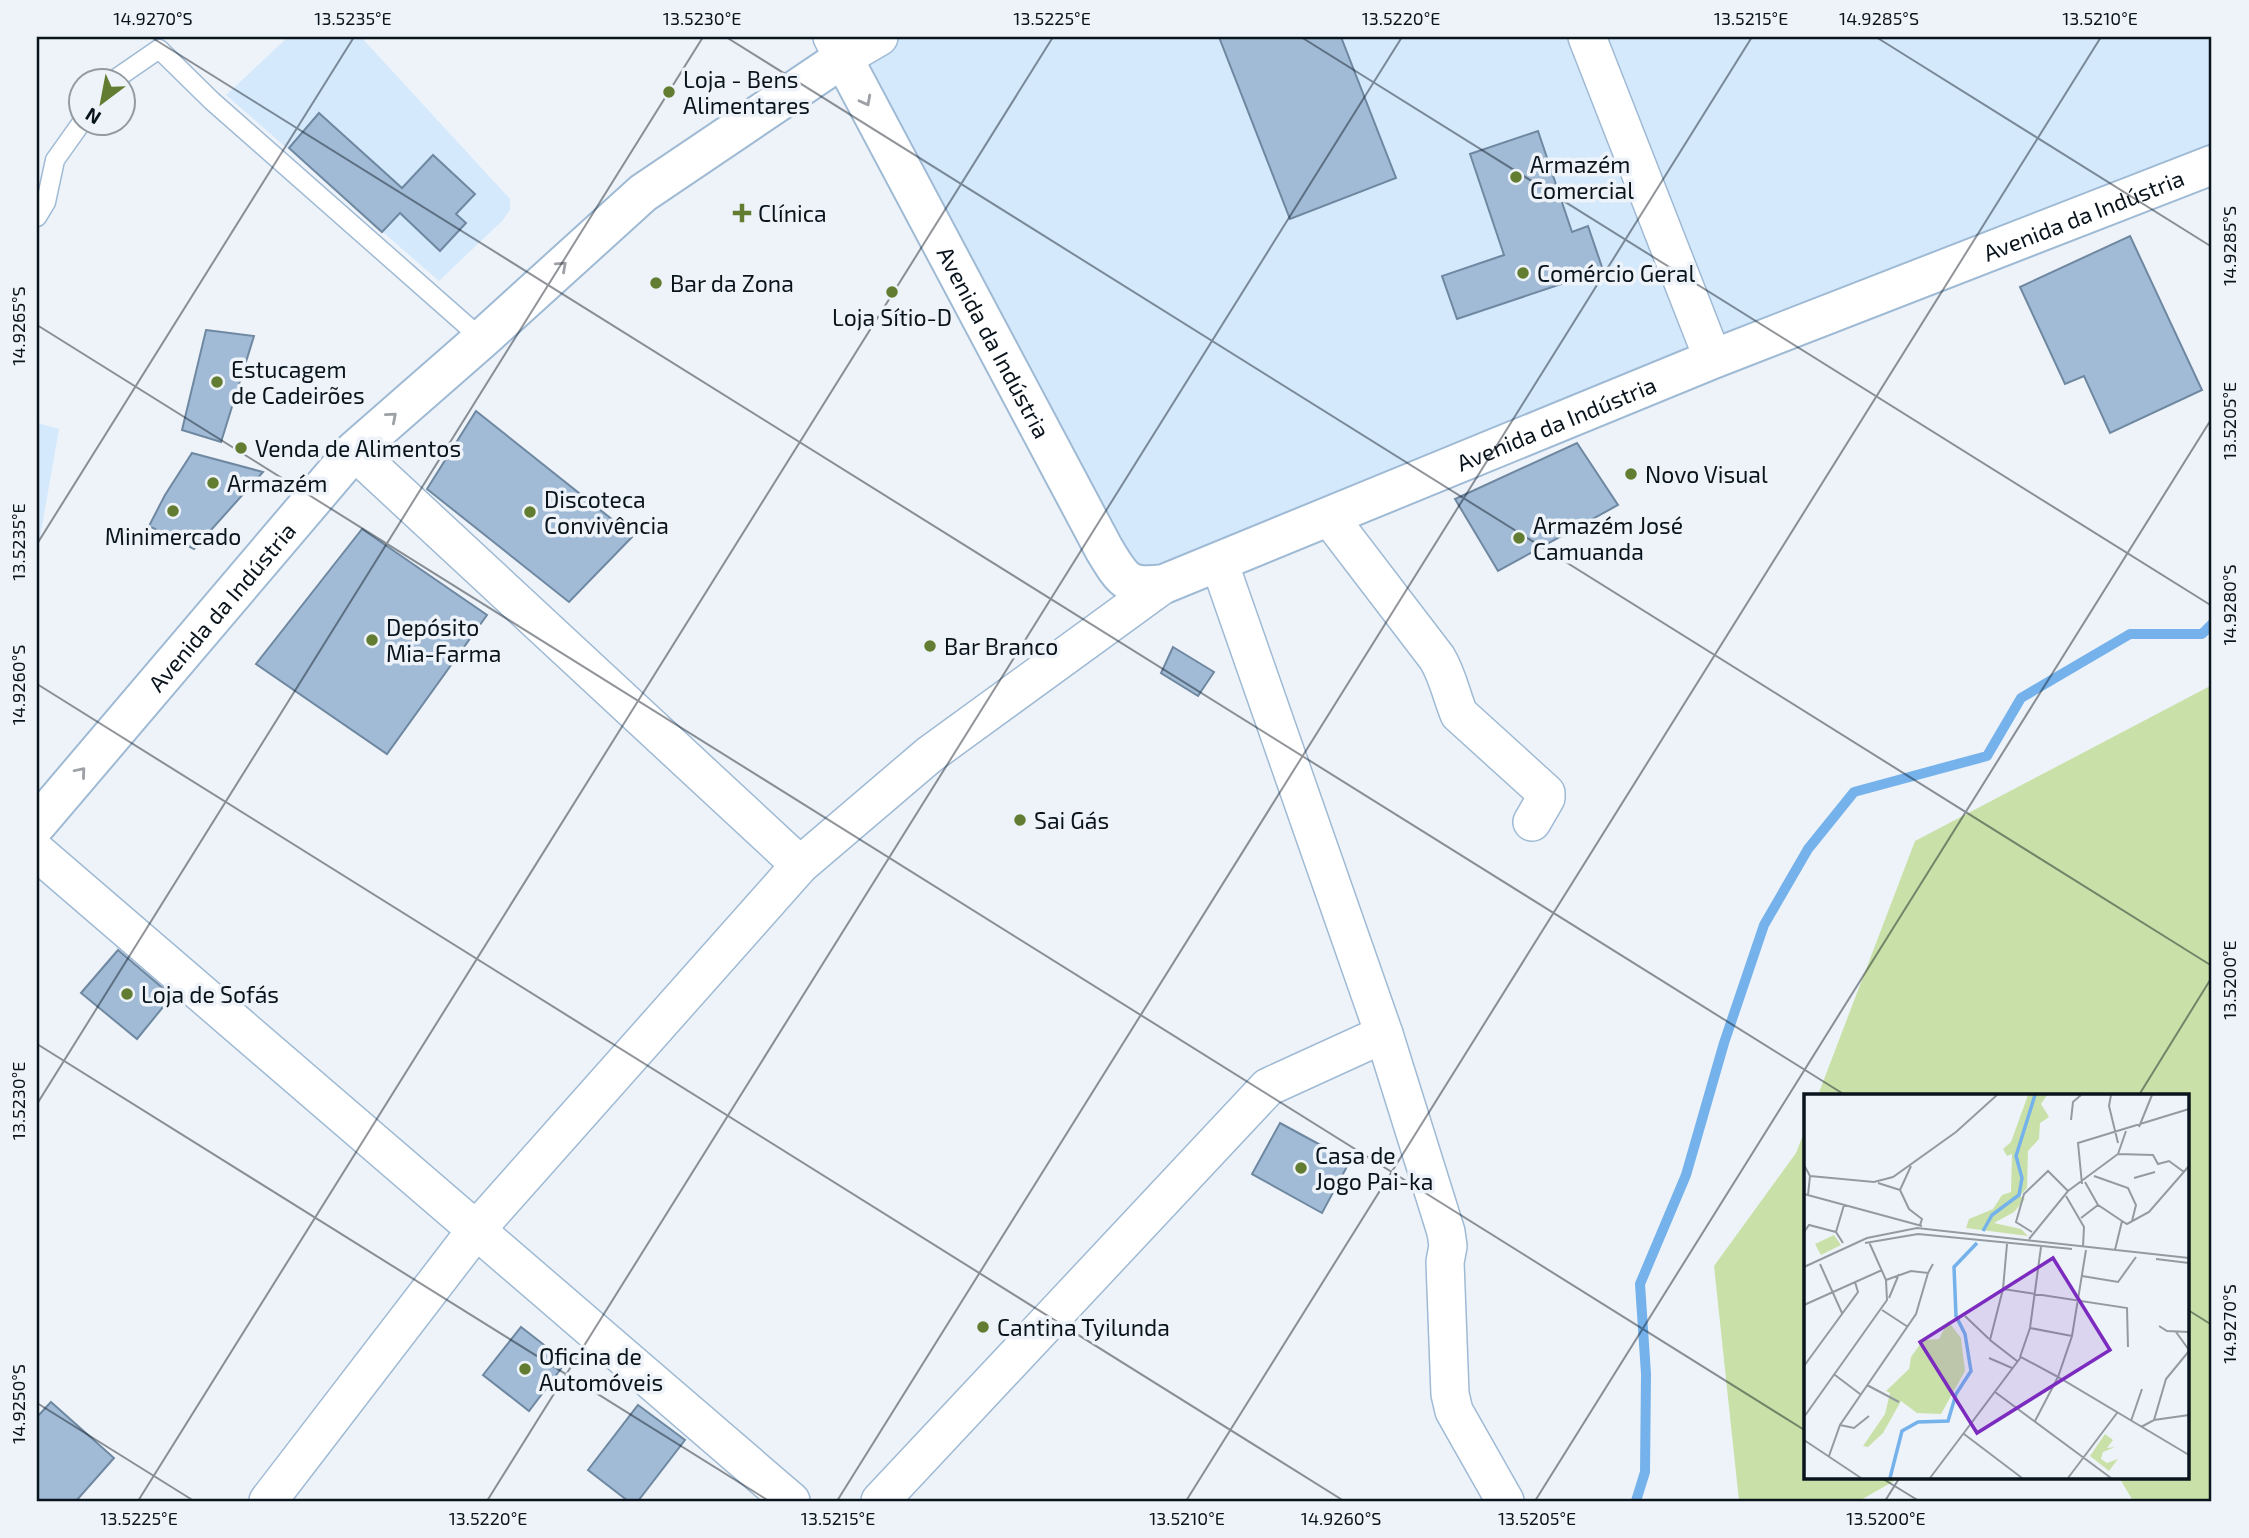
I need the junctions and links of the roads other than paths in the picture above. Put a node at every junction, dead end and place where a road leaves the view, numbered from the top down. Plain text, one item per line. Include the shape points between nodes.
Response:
1 (879, 37) edge
2 (1587, 37) edge
3 (837, 47) edge
4 (134, 66) edge
5 (72, 136) edge
6 (2212, 165) edge
7 (37, 217) edge
8 (482, 339) junction
9 (1713, 359) junction
10 (354, 451) junction
11 (1330, 518) junction
12 (1219, 562) junction
13 (1164, 584) junction
14 (1532, 822) dead end
15 (37, 824) edge
16 (37, 852) edge
17 (800, 865) junction
18 (1384, 1034) junction
19 (476, 1230) junction
20 (268, 1501) edge
21 (791, 1501) edge
22 (880, 1501) edge
23 (1505, 1501) edge

1 - 3 street
2 - 9 street
8 -> 3 street, Avenida da Indústria via 643,193
3 -> 13 street, Avenida da Indústria via 1104,549 1121,576 1142,587
4 - 8 lane via 159,49
5 - 7 lane via 55,160 46,202
6 - 9 street, Avenida da Indústria
10 -> 8 street, Avenida da Indústria
9 - 11 street, Avenida da Indústria
15 -> 10 street, Avenida da Indústria
10 - 17 street
11 - 12 street, Avenida da Indústria
11 - 14 street via 1441,665 1460,714 1546,793
12 - 13 street, Avenida da Indústria
12 - 18 street
13 - 17 street via 929,755
16 - 19 street
17 - 19 street
18 - 22 street via 1268,1087
18 - 23 street via 1446,1232 1454,1411
19 - 20 street
19 - 21 street

